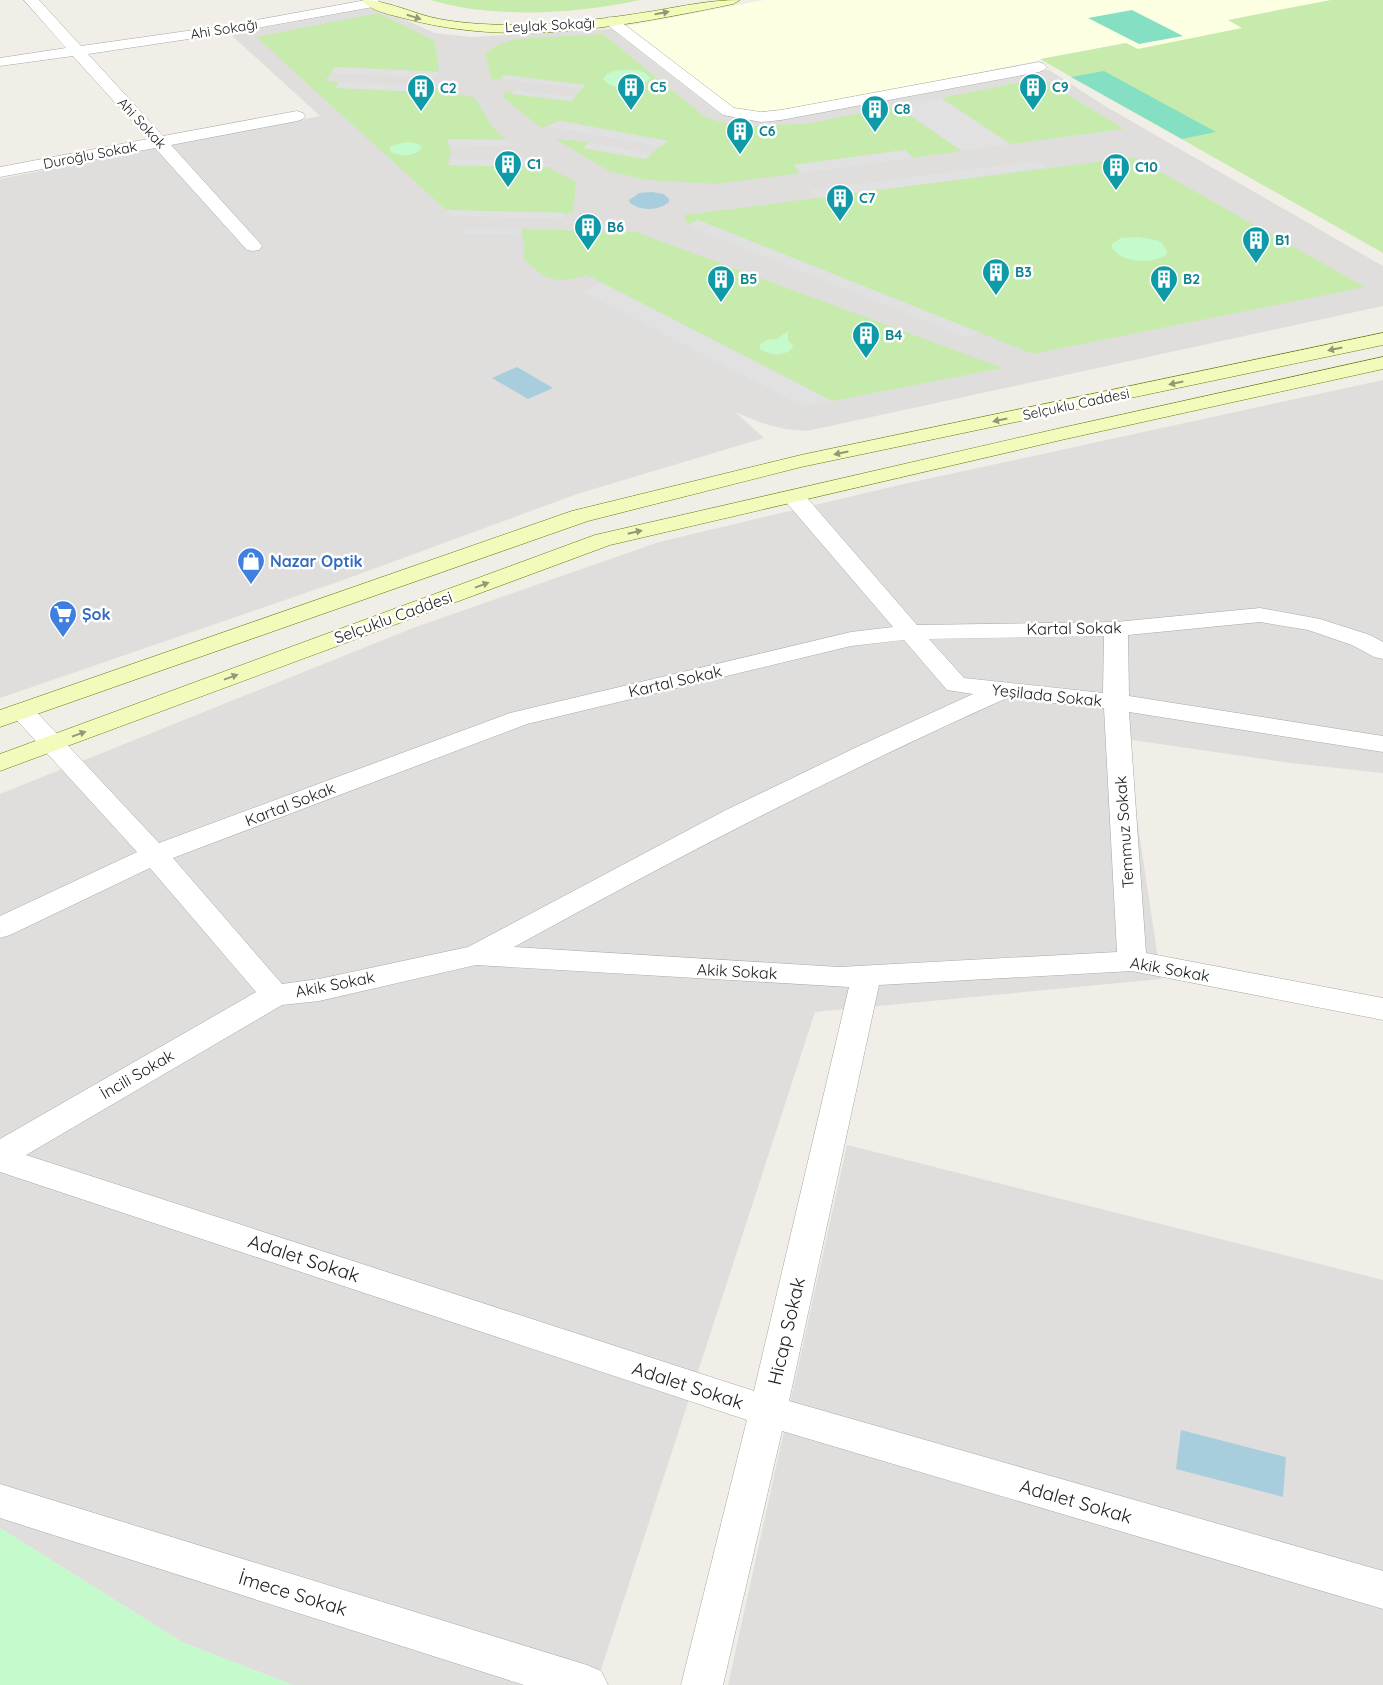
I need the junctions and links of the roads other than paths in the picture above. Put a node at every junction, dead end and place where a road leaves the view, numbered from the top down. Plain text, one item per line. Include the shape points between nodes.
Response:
1 (31, 0) edge
2 (669, 0) edge
3 (733, 0) edge
4 (371, 2) edge
5 (417, 3) dead end
6 (611, 22) junction
7 (75, 51) junction
8 (0, 62) edge
9 (1039, 67) dead end
10 (297, 116) dead end
11 (159, 142) junction
12 (0, 172) edge
13 (253, 246) dead end
14 (1383, 339) edge
15 (1383, 363) edge
16 (768, 469) junction
17 (794, 497) junction
18 (1116, 628) junction
19 (908, 632) junction
20 (1383, 652) edge
21 (1003, 690) junction
22 (1116, 702) junction
23 (11, 715) edge
24 (54, 743) junction
25 (1383, 744) edge
26 (0, 763) edge
27 (154, 855) junction
28 (0, 928) edge
29 (476, 955) junction
30 (1132, 961) junction
31 (866, 976) junction
32 (275, 995) junction
33 (1383, 1009) edge
34 (0, 1154) edge
35 (0, 1159) edge
36 (768, 1411) junction
37 (0, 1501) edge
38 (1383, 1590) edge
39 (587, 1685) edge
40 (702, 1685) edge

1 - 7 street, Ahi Sokak
2 - 5 street, Leylak Sokağı via 591,15 525,19 469,16
6 -> 3 street, Leylak Sokağı
4 -> 6 street, Leylak Sokağı via 417,19 451,25 518,29
4 - 7 street, Ahi Sokağı via 229,29
6 - 9 street via 729,112 761,117
7 - 8 street, Ahi Sokağı
7 - 11 street, Ahi Sokak
10 - 11 street, Duroğlu Sokak
11 - 12 street, Duroğlu Sokak
11 - 13 street, Ahi Sokak
14 -> 16 street, Selçuklu Caddesi
15 - 17 street, Selçuklu Caddesi
16 - 17 street
16 - 23 street, Selçuklu Caddesi via 580,516
17 - 19 street, Yeşilada Sokak
24 -> 17 street, Selçuklu Caddesi via 603,540
18 - 19 street, Kartal Sokak
18 - 20 street, Kartal Sokak via 1260,615 1312,624 1361,640
18 - 22 street, Temmuz Sokak
19 - 21 street, Yeşilada Sokak via 956,685
19 - 27 street, Kartal Sokak via 851,639 519,718
21 - 22 street, Yeşilada Sokak
21 - 29 street via 898,736 594,890
22 - 25 street, Yeşilada Sokak
22 - 30 street, Temmuz Sokak
23 - 24 street, Akik Sokak
24 - 26 street, Selçuklu Caddesi
24 - 27 street, Akik Sokak
27 - 28 street, Kartal Sokak
27 - 32 street, Akik Sokak
29 - 31 street, Akik Sokak
29 - 32 street, Akik Sokak via 320,990
30 - 31 street, Akik Sokak
30 - 33 street, Akik Sokak
31 - 36 street, Hicap Sokak
32 - 34 street, İncili Sokak
35 - 36 street, Adalet Sokak
36 - 38 street, Adalet Sokak
36 - 40 street, Hicap Sokak
37 - 39 street, İmece Sokak

